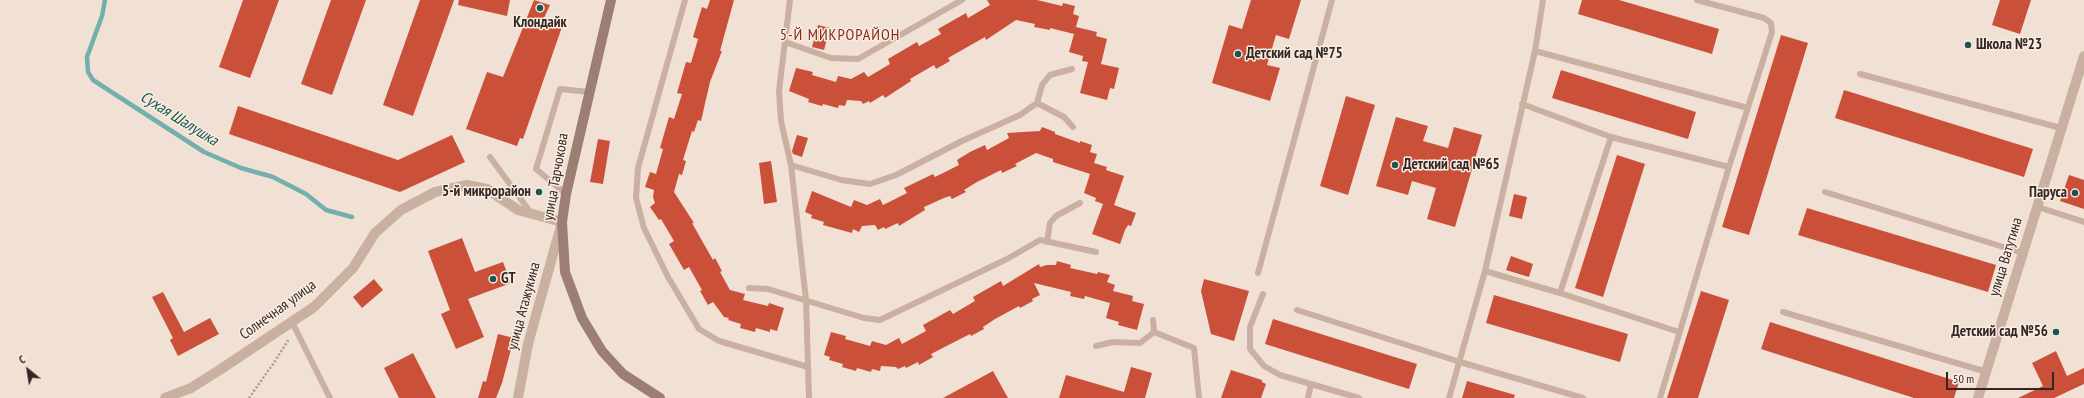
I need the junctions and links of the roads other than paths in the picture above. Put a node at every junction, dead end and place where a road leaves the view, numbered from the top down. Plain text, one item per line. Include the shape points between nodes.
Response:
1 (611, 0) edge
2 (685, 0) edge
3 (790, 0) edge
4 (962, 0) edge
5 (1332, 0) edge
6 (1543, 0) edge
7 (1697, 0) edge
8 (785, 42) junction
9 (1535, 51) junction
10 (2084, 56) edge
11 (1072, 69) dead end
12 (1860, 74) dead end
13 (589, 92) junction
14 (1037, 104) junction
15 (1522, 104) junction
16 (1748, 108) junction
17 (1073, 127) dead end
18 (2062, 128) junction
19 (1611, 137) junction
20 (490, 157) dead end
21 (791, 165) junction
22 (1729, 166) junction
23 (1825, 192) dead end
24 (566, 194) junction
25 (1080, 203) dead end
26 (2038, 207) junction
27 (531, 213) junction
28 (562, 222) junction
29 (2084, 222) edge
30 (1048, 242) junction
31 (1096, 252) dead end
32 (2023, 253) junction
33 (1485, 271) junction
34 (1258, 273) dead end
35 (749, 288) dead end
36 (1560, 293) junction
37 (1263, 294) dead end
38 (806, 300) junction
39 (1297, 310) dead end
40 (1783, 312) dead end
41 (1154, 320) dead end
42 (293, 326) junction
43 (1154, 332) junction
44 (1679, 332) junction
45 (1096, 346) dead end
46 (1460, 362) junction
47 (808, 367) junction
48 (1987, 372) junction
49 (1311, 384) junction
50 (165, 398) edge
51 (330, 398) edge
52 (518, 398) edge
53 (660, 398) edge
54 (809, 398) edge
55 (1199, 398) edge
56 (1308, 398) edge
57 (1359, 398) edge
58 (1449, 398) edge
59 (1583, 398) edge
60 (1660, 398) edge
61 (1978, 398) edge

1 - 13 main road, улица Тарчокова
2 - 47 lane via 638,168 636,198 644,228 668,277 699,329 719,341
3 - 8 lane
4 - 8 lane via 858,59 831,58
5 - 34 lane
6 - 9 lane
7 - 16 lane via 1764,18 1771,23 1772,32
8 - 21 lane via 779,91 781,121
9 - 15 lane
9 - 16 lane
10 - 18 street, улица Ватутина
11 - 14 lane via 1050,75 1042,86
12 - 18 lane
13 - 24 main road, улица Тарчокова
13 - 24 lane via 560,89 536,168
14 - 17 lane via 1064,117
14 - 21 lane via 1020,115 896,175 870,184 841,180
15 - 19 lane
15 - 33 lane
16 - 22 lane
18 - 26 street, улица Ватутина
19 - 22 lane
19 - 36 lane
20 - 27 lane
21 - 38 lane
22 - 44 lane
23 - 32 lane
24 - 28 main road, улица Тарчокова
25 - 30 lane via 1056,216 1050,224
26 - 29 lane
26 - 32 street, улица Ватутина
27 - 28 street, Солнечная улица
27 - 42 street, Солнечная улица via 518,210 487,190 468,185 435,192 401,210 374,233 353,268
28 - 52 street, улица Атажукина via 528,344
28 - 53 main road, улица Тарчокова via 565,272 585,323 602,351 623,374
30 - 31 lane
30 - 38 lane via 1040,240 1007,259 880,320 864,318
32 - 48 street, улица Ватутина
33 - 36 lane
33 - 46 lane
35 - 38 lane via 768,289
36 - 44 lane
37 - 49 lane via 1250,327 1250,349 1264,366 1280,375
38 - 47 lane
39 - 46 lane
40 - 48 lane
41 - 43 lane
42 - 50 street, Солнечная улица via 191,388
42 - 51 lane
43 - 45 lane via 1140,343 1113,342
43 - 55 lane via 1194,348
44 - 60 lane
46 - 58 lane
46 - 59 lane
47 - 54 lane
48 - 61 street, улица Ватутина
49 - 56 lane
49 - 57 lane

